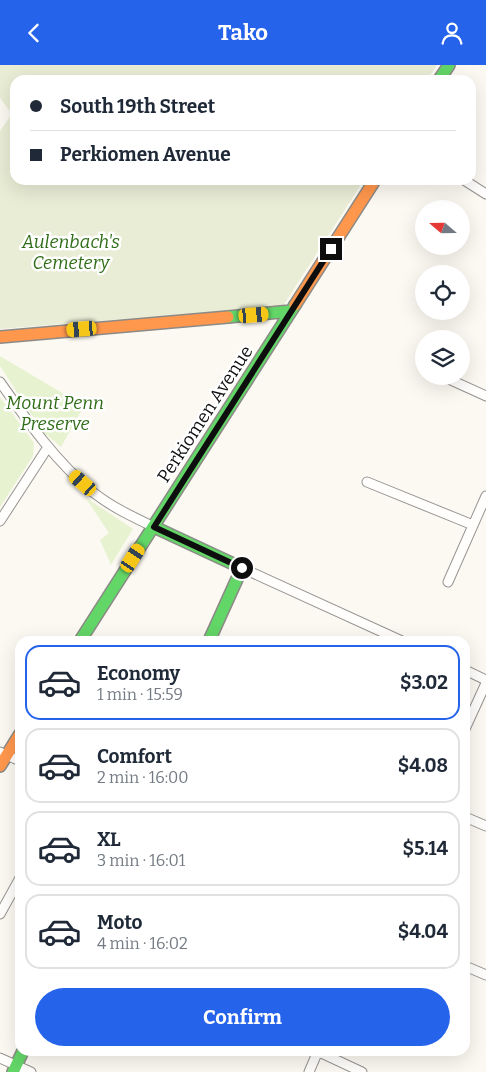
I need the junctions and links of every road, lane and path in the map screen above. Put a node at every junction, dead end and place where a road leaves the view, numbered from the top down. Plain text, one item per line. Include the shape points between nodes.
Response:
1 (372, 185) edge
2 (472, 185) edge
3 (486, 194) edge
4 (291, 311) junction
5 (0, 337) edge
6 (0, 382) edge
7 (462, 385) edge
8 (486, 396) edge
9 (48, 447) junction
10 (367, 482) dead end
11 (486, 495) edge
12 (0, 521) edge
13 (473, 525) junction
14 (154, 527) junction
15 (242, 568) junction
16 (448, 582) dead end
17 (83, 636) edge
18 (211, 636) edge
19 (391, 636) edge
20 (470, 673) edge
21 (486, 681) edge
22 (470, 718) edge
23 (15, 741) edge
24 (3, 754) edge
25 (15, 759) edge
26 (0, 765) edge
27 (470, 819) edge
28 (486, 827) edge
29 (15, 887) edge
30 (0, 914) edge
31 (470, 968) edge
32 (486, 975) edge
33 (21, 1056) edge
34 (316, 1056) edge
35 (328, 1056) edge
36 (0, 1058) edge
37 (15, 1069) edge
38 (31, 1072) edge
39 (309, 1072) edge
40 (362, 1072) edge

1 - 4 main road, Perkiomen Avenue
2 - 3 street
4 - 5 main road
4 - 14 main road, Perkiomen Avenue
6 - 9 street
7 - 8 street
9 - 12 street
9 - 14 street via 95,493
10 - 13 street
11 - 13 street
13 - 16 street
14 - 15 main road
14 - 17 main road, Perkiomen Avenue
15 - 18 main road
15 - 19 street
20 - 21 street
21 - 22 street
23 - 24 main road
24 - 25 street
24 - 26 main road
27 - 28 street
29 - 30 street
31 - 32 street
33 - 37 main road
34 - 39 street
35 - 40 street
36 - 37 street
37 - 38 street

